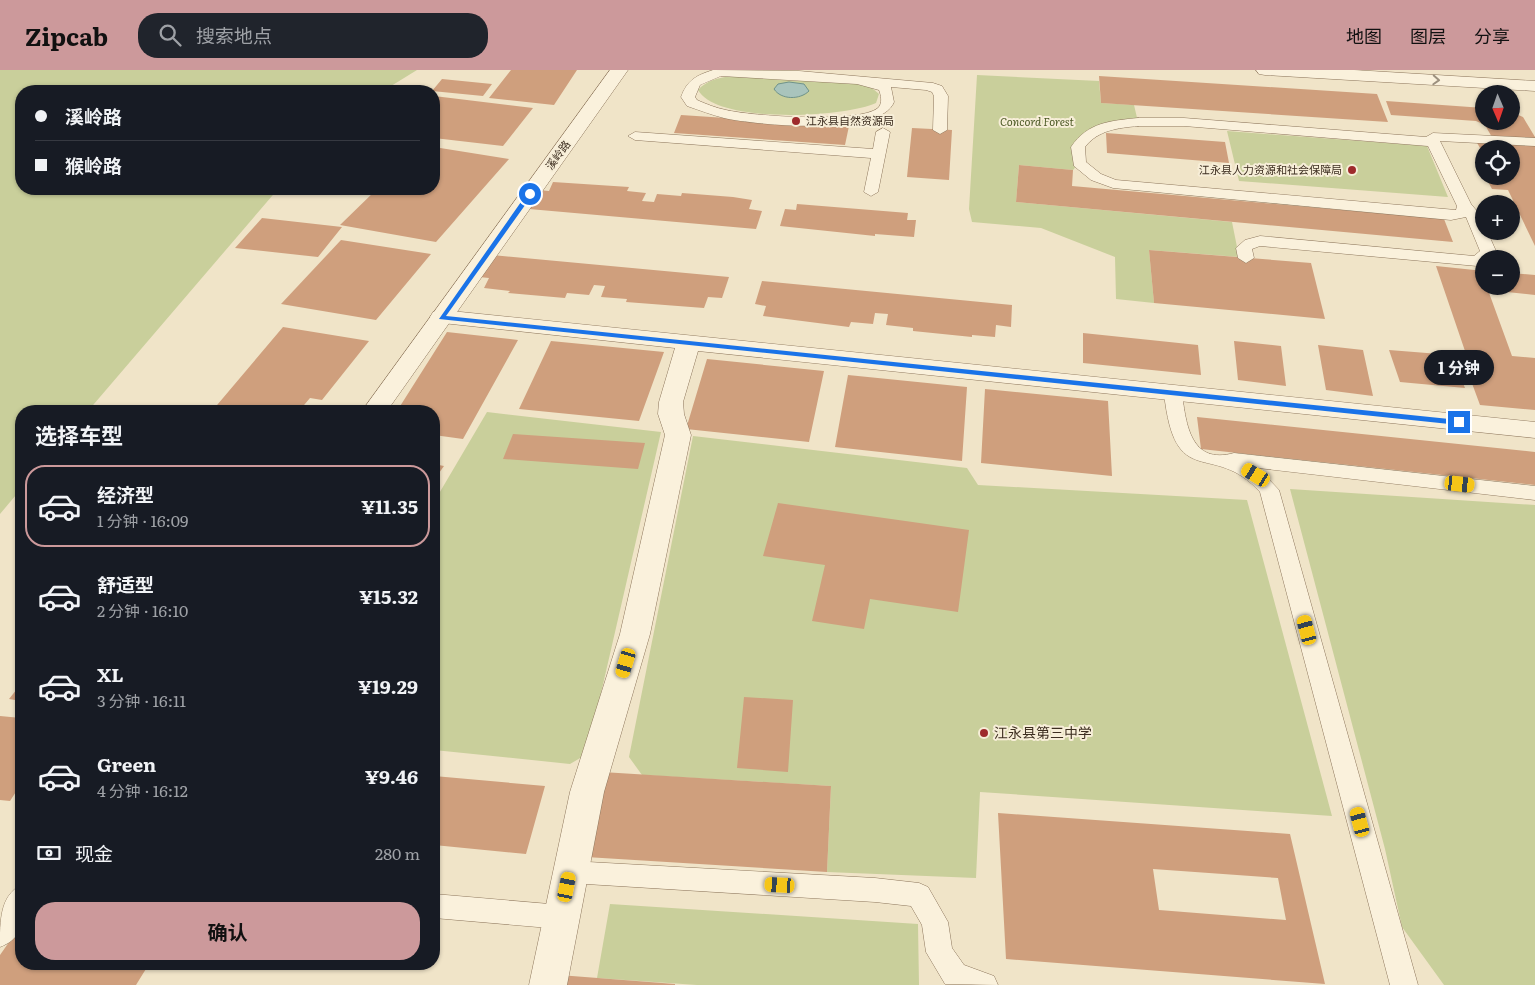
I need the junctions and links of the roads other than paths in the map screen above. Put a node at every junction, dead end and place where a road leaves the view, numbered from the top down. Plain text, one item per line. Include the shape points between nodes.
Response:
1 (619, 70) edge
2 (1265, 70) edge
3 (1455, 70) edge
4 (799, 72) edge
5 (1535, 75) edge
6 (862, 81) junction
7 (908, 84) junction
8 (1535, 86) edge
9 (886, 100) junction
10 (864, 118) junction
11 (940, 130) dead end
12 (883, 132) junction
13 (635, 136) dead end
14 (1433, 142) junction
15 (1535, 142) edge
16 (878, 154) junction
17 (872, 192) dead end
18 (1464, 206) junction
19 (1246, 258) dead end
20 (441, 317) junction
21 (688, 343) junction
22 (1173, 393) junction
23 (378, 405) edge
24 (1535, 430) edge
25 (1196, 455) junction
26 (1535, 493) edge
27 (570, 872) junction
28 (440, 907) edge
29 (15, 909) edge
30 (561, 917) junction
31 (0, 930) edge
32 (548, 985) edge
33 (984, 985) edge
34 (1404, 985) edge

1 - 20 street, 溪岭路
2 -> 8 street
3 - 5 street
4 - 6 lane
4 - 10 lane via 720,72 694,81 688,97 692,103 706,108 753,118
6 - 7 lane
6 - 9 lane via 884,87
7 - 9 lane via 892,86
7 - 11 lane via 928,86 941,92
9 - 10 lane via 880,113
9 - 12 lane
10 - 12 lane via 875,122
12 - 16 lane
13 - 16 lane
14 - 15 lane via 1433,137 1441,136
14 - 18 lane
14 - 18 lane via 1175,122 1138,122 1110,125 1087,135 1078,147 1079,163 1096,177 1113,184 1451,215 1463,213
16 - 17 lane
18 - 19 lane via 1488,251 1477,261 1260,241 1250,242 1244,248
20 - 21 street
20 - 23 street, 溪岭路
21 - 22 street
21 - 27 street via 671,402 671,414 678,434 635,634 587,792
22 - 24 street
22 - 25 lane via 1178,427 1184,442
25 - 26 lane
25 - 34 lane via 1238,465 1256,475 1268,490
27 - 30 street
27 - 33 lane via 919,895 934,922 939,952 955,975
28 - 30 lane
29 - 31 street
30 - 32 street

